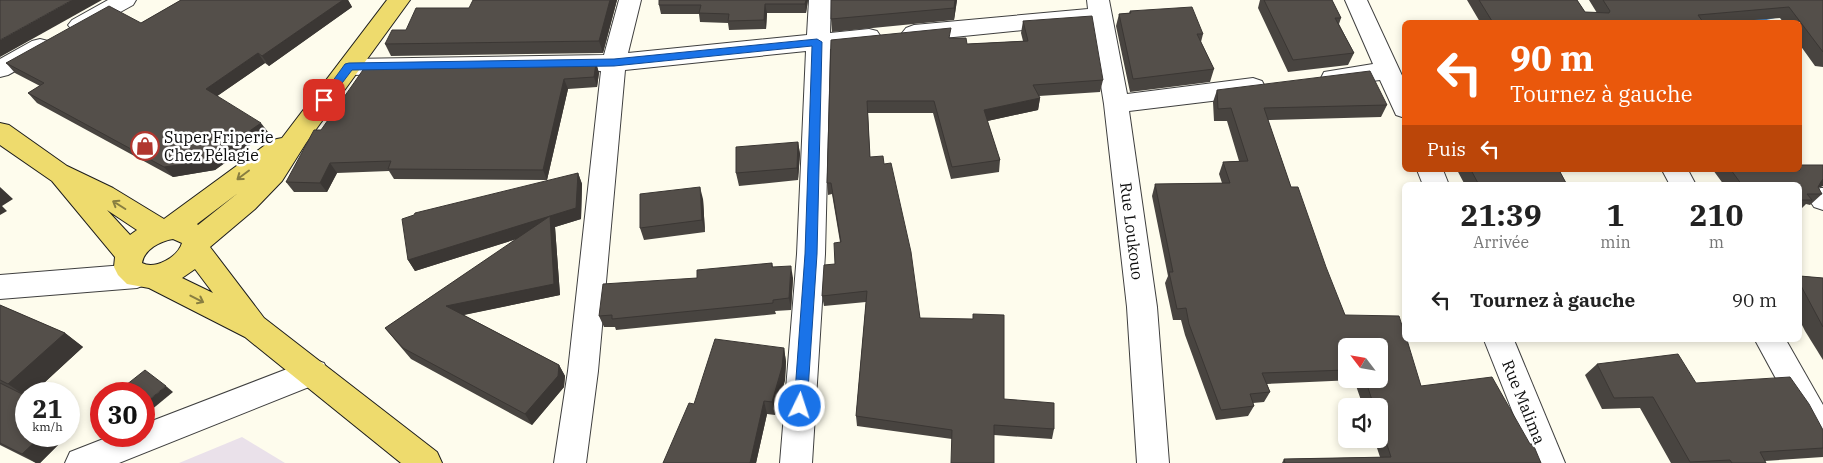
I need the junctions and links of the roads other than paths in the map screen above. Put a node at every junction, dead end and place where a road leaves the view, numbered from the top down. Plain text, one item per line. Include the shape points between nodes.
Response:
1 (126, 0) edge
2 (398, 0) edge
3 (630, 0) edge
4 (820, 0) edge
5 (1356, 0) edge
6 (1100, 7) edge
7 (817, 42) junction
8 (614, 63) junction
9 (349, 66) junction
10 (0, 69) edge
11 (1389, 70) junction
12 (1314, 80) edge
13 (1274, 85) edge
14 (1402, 102) edge
15 (1116, 104) junction
16 (0, 132) edge
17 (297, 136) junction
18 (58, 173) junction
19 (166, 229) junction
20 (195, 245) junction
21 (137, 267) junction
22 (0, 287) edge
23 (255, 328) junction
24 (1500, 342) edge
25 (1771, 342) edge
26 (313, 372) junction
27 (1823, 435) edge
28 (81, 463) edge
29 (426, 463) edge
30 (570, 463) edge
31 (796, 463) edge
32 (1152, 463) edge
33 (1549, 463) edge

1 - 10 street
2 - 9 main road
3 - 8 street
4 - 7 street
5 - 11 street
6 - 7 street
6 - 15 street, Rue Loukouo
7 - 8 street
7 - 31 street via 811,254
8 - 9 street
8 - 30 street via 583,371
9 - 17 main road
11 - 12 street
11 - 14 street
13 - 15 street
15 - 32 street, Rue Loukouo via 1142,307
16 - 18 main road
17 -> 19 main road
17 - 20 main road via 273,174 246,202
19 -> 18 main road
18 - 21 main road via 112,232
19 - 20 main road via 185,229 193,234
19 - 21 main road via 137,245
20 - 21 main road via 190,257 167,274
20 - 23 main road
21 - 22 street via 73,281
21 -> 23 main road
23 - 26 main road
24 - 33 street, Rue Malima
25 - 27 street
26 - 28 street
26 - 29 main road

